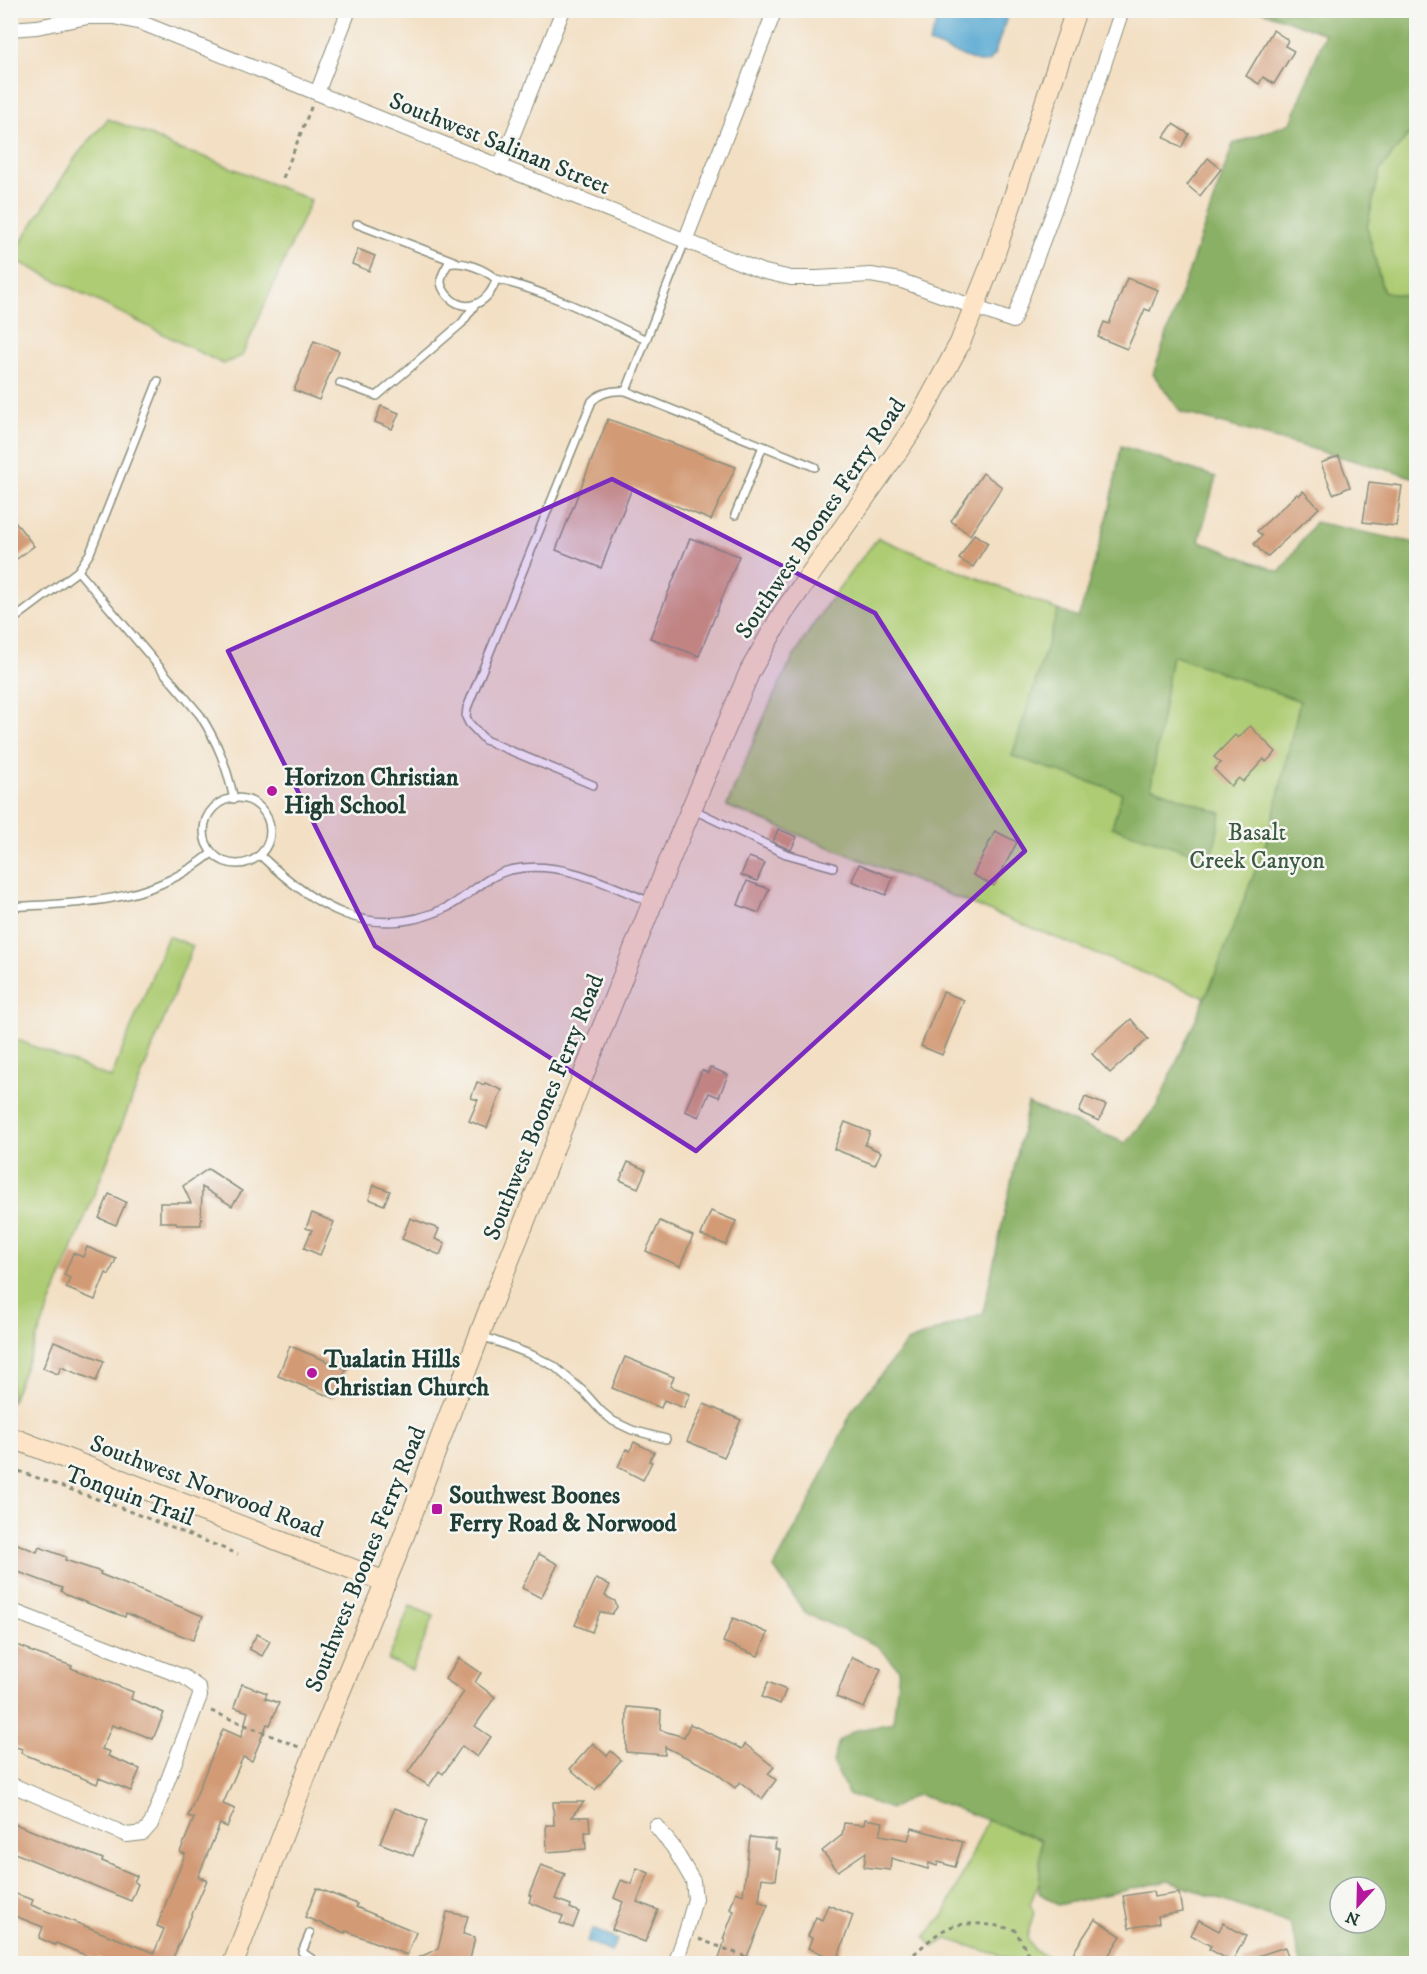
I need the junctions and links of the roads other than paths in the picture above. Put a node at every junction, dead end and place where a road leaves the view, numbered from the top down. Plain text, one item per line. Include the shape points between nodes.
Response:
1 (350, 10) edge
2 (563, 10) edge
3 (775, 10) edge
4 (1076, 10) edge
5 (1122, 10) edge
6 (128, 15) edge
7 (10, 29) edge
8 (317, 93) junction
9 (500, 167) junction
10 (357, 224) dead end
11 (685, 241) junction
12 (456, 262) junction
13 (496, 279) junction
14 (474, 306) junction
15 (975, 307) junction
16 (646, 340) junction
17 (158, 381) dead end
18 (340, 383) dead end
19 (626, 391) junction
20 (763, 446) junction
21 (815, 467) dead end
22 (735, 515) dead end
23 (78, 571) junction
24 (10, 622) edge
25 (593, 785) dead end
26 (234, 799) junction
27 (691, 808) junction
28 (212, 853) junction
29 (260, 855) junction
30 (833, 867) dead end
31 (653, 903) junction
32 (10, 907) edge
33 (480, 1335) junction
34 (10, 1437) edge
35 (666, 1438) dead end
36 (386, 1582) junction
37 (10, 1610) edge
38 (10, 1784) edge
39 (656, 1826) dead end
40 (310, 1933) dead end
41 (233, 1964) edge
42 (319, 1964) edge
43 (675, 1964) edge

1 - 8 street
2 - 9 street
3 - 11 street
4 - 15 main road, Southwest Boones Ferry Road
5 - 15 street via 1013,321
6 - 7 street, Southwest Salinan Street
6 - 8 street, Southwest Salinan Street
8 - 9 street, Southwest Salinan Street
9 - 11 street, Southwest Salinan Street
10 - 12 lane
11 - 15 street, Southwest Salinan Street via 761,271 791,278 871,275 899,280
11 - 16 lane
12 - 13 lane via 479,268
12 - 14 lane via 448,264 444,272 444,291 464,306
13 - 14 lane via 493,290
13 - 16 lane via 564,300
14 - 18 lane via 462,323 377,396
15 - 27 main road, Southwest Boones Ferry Road via 919,419 765,642
16 - 19 lane
17 - 23 lane via 90,553
19 - 20 lane
19 - 25 lane via 606,393 592,401 466,717 485,740
20 - 21 lane
20 - 22 lane
23 - 24 lane
23 - 26 lane via 200,715 225,763
26 - 28 lane via 215,806 208,814 204,834
26 - 29 lane via 245,799 264,812 270,834
27 - 30 lane via 786,854
27 - 31 main road, Southwest Boones Ferry Road
28 - 29 lane via 230,864 241,864
28 - 32 lane via 162,885 139,893 101,901
29 - 31 lane via 306,894 335,912 366,920 396,921 422,916 448,907 510,870 543,867 575,872
31 - 33 main road, Southwest Boones Ferry Road
33 - 35 lane via 554,1366 613,1421
33 - 36 main road, Southwest Boones Ferry Road
34 - 36 main road, Southwest Norwood Road
36 - 41 main road, Southwest Boones Ferry Road
37 - 38 street via 184,1677 199,1688 200,1696 151,1824 143,1833 127,1835
39 - 43 street via 693,1881 695,1899
40 - 42 lane via 302,1952

